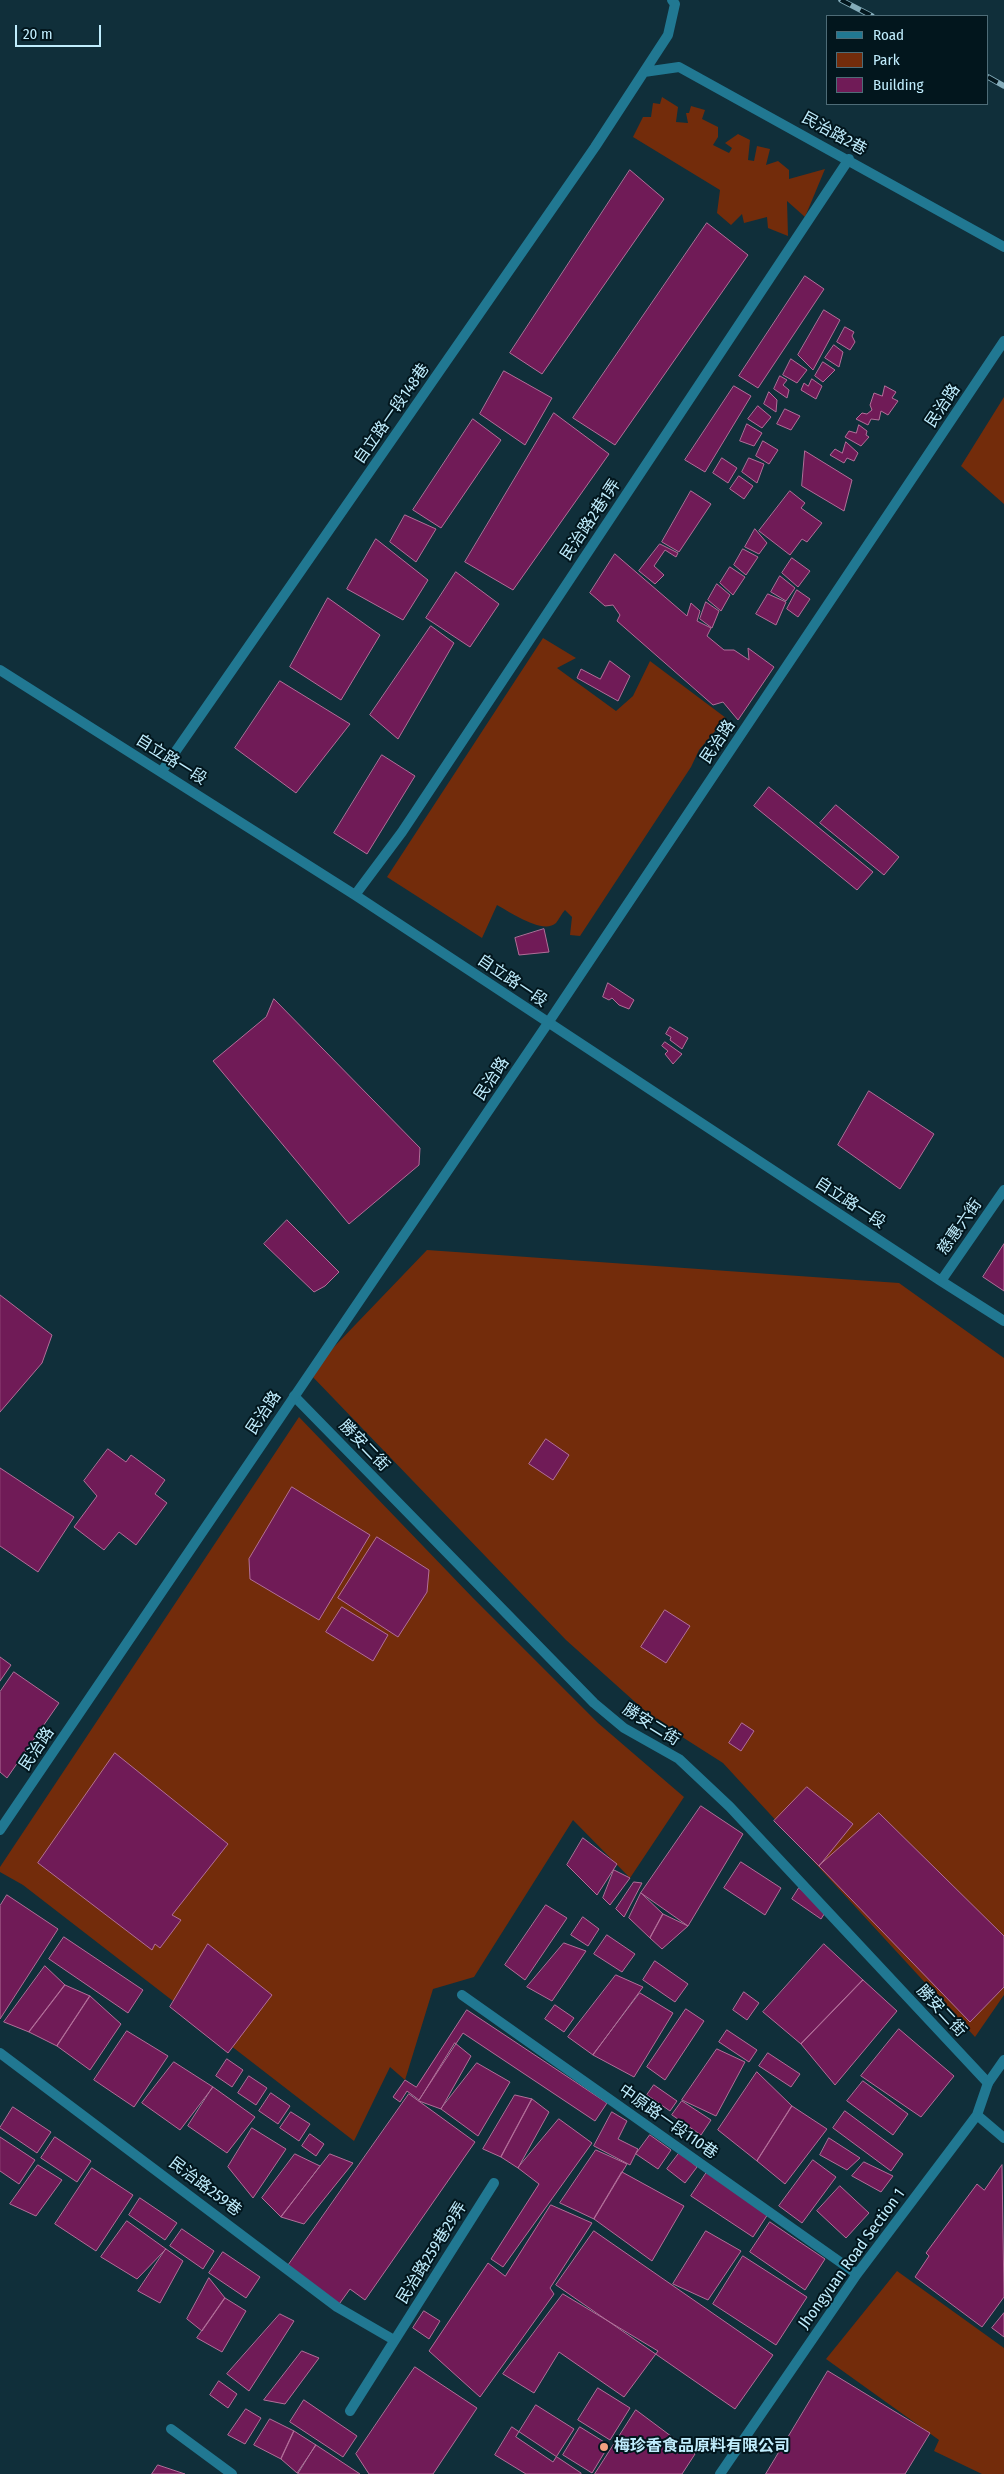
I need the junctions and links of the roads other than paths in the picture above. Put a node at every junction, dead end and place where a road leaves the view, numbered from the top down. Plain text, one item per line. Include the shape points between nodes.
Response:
1 (672, 0) edge
2 (644, 72) junction
3 (849, 159) junction
4 (1004, 247) edge
5 (1004, 341) edge
6 (0, 670) edge
7 (162, 771) junction
8 (355, 895) junction
9 (548, 1023) junction
10 (1004, 1190) edge
11 (941, 1282) junction
12 (1004, 1321) edge
13 (294, 1396) junction
14 (0, 1830) edge
15 (462, 1995) dead end
16 (0, 2053) edge
17 (1004, 2060) edge
18 (988, 2083) junction
19 (977, 2115) junction
20 (1004, 2138) edge
21 (494, 2182) dead end
22 (857, 2274) junction
23 (394, 2340) junction
24 (350, 2411) dead end
25 (171, 2429) dead end
26 (232, 2474) edge
27 (720, 2474) edge

1 - 2 street, 自立路一段148巷 via 675,4 668,34
2 - 3 street, 民治路2巷 via 679,66
2 - 7 street, 自立路一段148巷
3 - 4 street, 民治路2巷
3 - 8 street, 民治路2巷1弄 via 402,832
5 - 9 street, 民治路
6 - 7 street, 自立路一段
7 - 8 street, 自立路一段
8 - 9 street, 自立路一段
9 - 11 street, 自立路一段
9 - 13 street, 民治路
10 - 11 street, 慈惠六街
11 - 12 street, 自立路一段
13 - 14 street, 民治路
13 - 18 street, 勝安二街 via 594,1703 624,1728 679,1760 730,1808
15 - 22 street, 中原路一段110巷
16 - 23 street, 民治路259巷 via 337,2307
17 - 18 street, Jhongyuan Road Section 1
18 - 19 street, Jhongyuan Road Section 1
19 - 20 street
19 - 22 street, Jhongyuan Road Section 1
21 - 23 street, 民治路259巷29弄
22 - 27 street, Jhongyuan Road Section 1
23 - 24 street, 民治路259巷29弄
25 - 26 street

